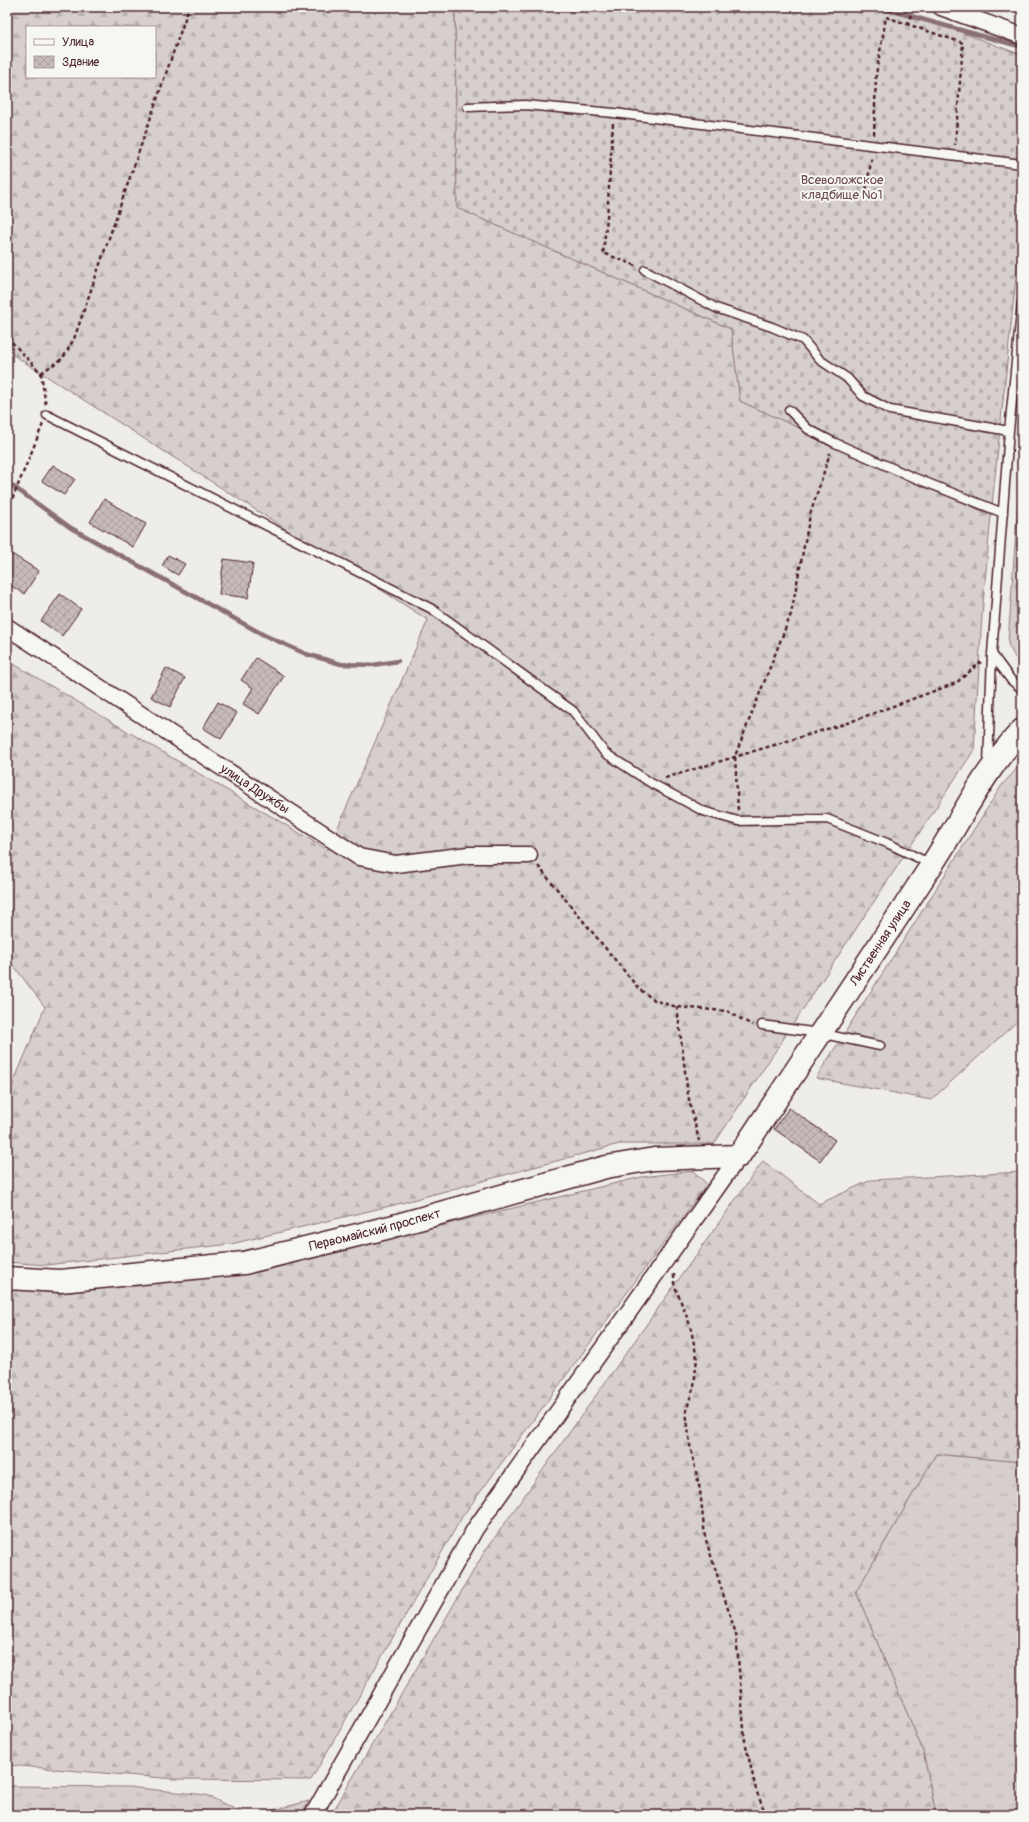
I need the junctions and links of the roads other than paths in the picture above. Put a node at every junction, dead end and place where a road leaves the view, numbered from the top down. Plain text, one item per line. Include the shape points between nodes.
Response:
1 (941, 7) edge
2 (1022, 36) edge
3 (468, 107) dead end
4 (1022, 164) edge
5 (645, 270) road end
6 (1022, 302) edge
7 (789, 410) dead end
8 (47, 414) road end
9 (1009, 431) junction
10 (1002, 513) junction
11 (7, 627) edge
12 (992, 654) junction
13 (1022, 689) edge
14 (1022, 730) edge
15 (988, 772) junction
16 (529, 855) road end
17 (932, 865) junction
18 (762, 1025) road end
19 (819, 1033) junction
20 (880, 1046) dead end
21 (739, 1156) junction
22 (7, 1278) edge
23 (313, 1815) edge

1 - 2 street
3 - 4 lane via 525,105 614,113
5 - 9 lane via 716,308 803,340 820,360 847,378 863,396 890,410
6 - 9 lane
7 - 10 lane via 808,429 833,442
8 - 17 lane via 432,609 573,711 606,754 651,783 703,811 738,821 827,819 887,843
9 - 10 lane
10 - 12 lane
11 - 16 street, улица Дружбы via 359,857 396,864 468,855
12 - 13 lane via 1011,680
12 - 15 lane
14 - 15 street, Лиственная улица
15 - 17 street, Лиственная улица
17 - 19 street, Лиственная улица
18 - 19 lane
19 - 20 lane
19 - 21 street, Лиственная улица
21 - 22 street, Первомайский проспект via 654,1159 606,1167 390,1227 244,1263 60,1281
21 - 23 street via 475,1529

